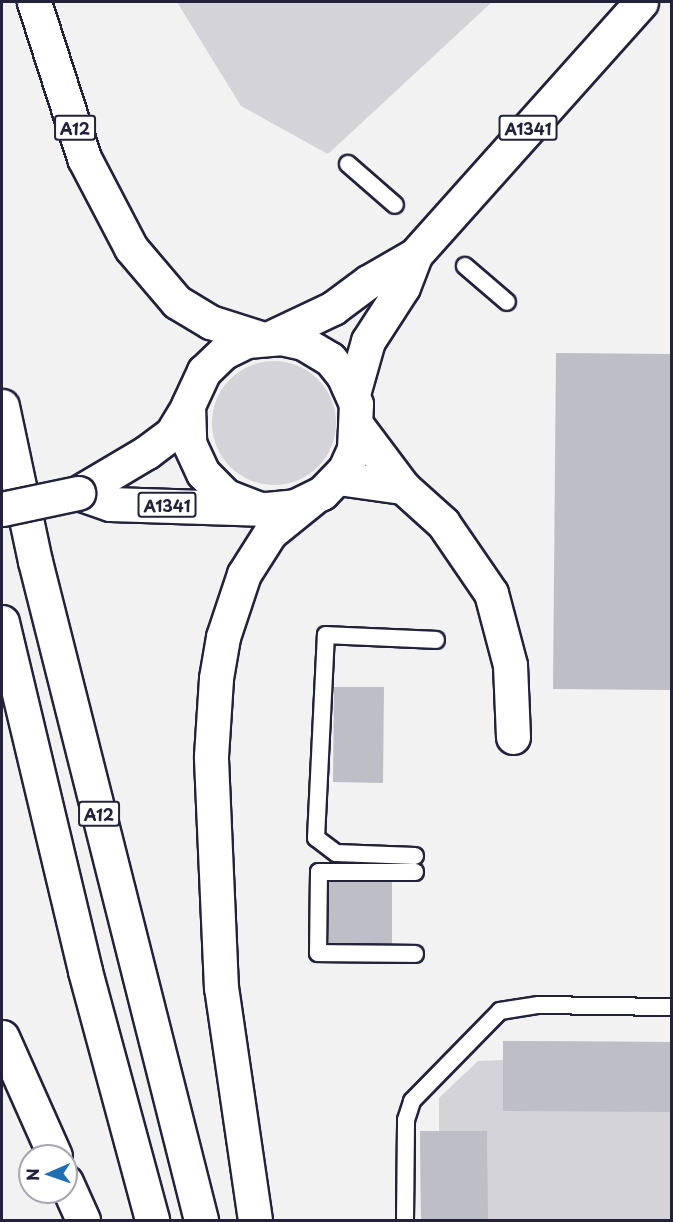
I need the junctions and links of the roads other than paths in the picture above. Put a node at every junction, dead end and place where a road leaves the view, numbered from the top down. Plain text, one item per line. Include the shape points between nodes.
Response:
1 (34, 2) edge
2 (641, 2) edge
3 (348, 164) dead end
4 (395, 205) dead end
5 (415, 255) junction
6 (465, 266) dead end
7 (507, 302) dead end
8 (266, 338) junction
9 (353, 394) junction
10 (2, 406) edge
11 (188, 406) junction
12 (358, 427) junction
13 (338, 478) junction
14 (403, 487) junction
15 (78, 493) junction
16 (312, 499) junction
17 (257, 508) junction
18 (2, 509) edge
19 (2, 622) edge
20 (436, 640) dead end
21 (513, 737) dead end
22 (415, 954) dead end
23 (672, 1007) edge
24 (2, 1036) edge
25 (50, 1144) edge
26 (75, 1204) edge
27 (82, 1221) edge
28 (152, 1221) edge
29 (201, 1221) edge
30 (255, 1221) edge
31 (405, 1221) edge

1 - 8 main road, A12 via 84,158 131,248 177,302 210,322
2 - 5 main road, A1341
3 - 4 lane
5 - 8 main road, A1341 via 333,308
5 - 9 main road, A1341 via 403,287 368,341
6 - 7 lane
8 - 9 main road, A1341 via 303,343 321,352 337,367
8 - 11 main road, A1341 via 235,346 213,361
9 - 12 main road, A1341
10 - 29 main road, A12 via 35,561
11 - 15 main road, A1341 via 172,433
11 - 17 main road, A1341 via 189,443 203,473 226,496
12 - 13 main road, A1341 via 354,449
12 - 14 main road
13 - 14 main road
13 - 16 main road, A1341
14 - 21 main road via 443,524 491,593 510,664
15 - 17 main road, A1341 via 110,504
15 - 18 main road, A1341, bridge
16 - 17 main road, A1341 via 286,508
16 - 30 main road via 270,533 244,573 223,637 216,678 211,756 221,988
19 - 28 main road, A12 via 85,971
20 - 22 lane via 326,635 316,838 336,854 415,864 319,872 318,953
23 - 31 lane via 539,1005 500,1011 412,1101 406,1120
24 - 25 main road
26 - 27 main road

